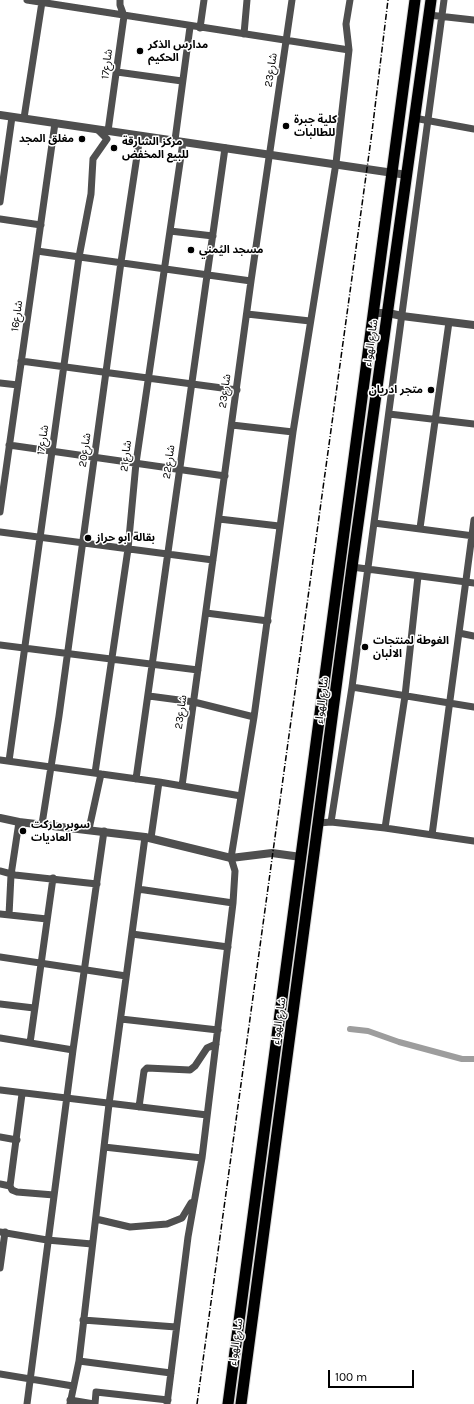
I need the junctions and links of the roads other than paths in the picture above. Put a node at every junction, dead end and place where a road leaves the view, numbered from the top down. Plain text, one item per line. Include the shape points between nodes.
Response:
1 (30, 0) edge
2 (77, 0) edge
3 (120, 0) edge
4 (204, 0) edge
5 (247, 0) edge
6 (292, 0) edge
7 (350, 0) edge
8 (415, 0) edge
9 (430, 0) edge
10 (444, 0) edge
11 (42, 2) junction
12 (76, 8) junction
13 (429, 15) junction
14 (442, 15) junction
15 (124, 16) junction
16 (474, 20) edge
17 (190, 27) junction
18 (200, 28) junction
19 (244, 34) junction
20 (286, 40) junction
21 (349, 50) junction
22 (118, 72) junction
23 (182, 81) junction
24 (0, 115) edge
25 (12, 117) junction
26 (24, 118) junction
27 (414, 118) junction
28 (428, 122) junction
29 (55, 123) junction
30 (474, 128) edge
31 (98, 130) junction
32 (108, 131) junction
33 (140, 136) junction
34 (179, 141) junction
35 (225, 148) junction
36 (270, 154) junction
37 (336, 164) junction
38 (392, 172) junction
39 (406, 175) junction
40 (0, 202) edge
41 (0, 219) edge
42 (41, 225) junction
43 (170, 231) junction
44 (213, 236) junction
45 (37, 251) junction
46 (79, 257) junction
47 (121, 262) junction
48 (165, 268) junction
49 (207, 275) junction
50 (252, 281) junction
51 (374, 313) junction
52 (388, 313) junction
53 (247, 314) junction
54 (402, 316) junction
55 (310, 321) junction
56 (449, 322) junction
57 (474, 325) edge
58 (21, 362) junction
59 (64, 367) junction
60 (107, 374) junction
61 (149, 379) junction
62 (0, 383) edge
63 (191, 384) junction
64 (18, 385) junction
65 (237, 390) junction
66 (389, 414) junction
67 (436, 420) junction
68 (474, 424) edge
69 (232, 425) junction
70 (293, 432) junction
71 (9, 446) junction
72 (53, 451) junction
73 (95, 457) junction
74 (136, 463) junction
75 (179, 469) junction
76 (224, 476) junction
77 (2, 479) edge
78 (0, 512) edge
79 (219, 519) junction
80 (474, 520) edge
81 (374, 523) junction
82 (279, 526) junction
83 (420, 528) junction
84 (0, 532) edge
85 (473, 536) edge
86 (40, 537) junction
87 (83, 544) junction
88 (128, 549) junction
89 (169, 554) junction
90 (213, 560) junction
91 (352, 567) junction
92 (368, 569) junction
93 (418, 576) junction
94 (466, 582) junction
95 (474, 583) edge
96 (206, 614) junction
97 (268, 621) junction
98 (459, 633) junction
99 (474, 636) edge
100 (0, 645) edge
101 (25, 649) junction
102 (68, 654) junction
103 (111, 659) junction
104 (153, 664) junction
105 (198, 670) junction
106 (352, 687) junction
107 (149, 696) junction
108 (405, 696) junction
109 (194, 702) junction
110 (450, 703) junction
111 (474, 707) edge
112 (254, 717) junction
113 (0, 760) edge
114 (9, 761) junction
115 (52, 767) junction
116 (98, 773) junction
117 (136, 779) junction
118 (159, 782) junction
119 (182, 786) junction
120 (241, 796) junction
121 (0, 818) edge
122 (18, 822) junction
123 (331, 822) junction
124 (319, 823) junction
125 (42, 824) junction
126 (385, 828) junction
127 (89, 829) junction
128 (104, 831) junction
129 (432, 835) junction
130 (148, 837) junction
131 (474, 841) edge
132 (300, 857) junction
133 (230, 858) junction
134 (0, 871) edge
135 (12, 874) junction
136 (53, 878) junction
137 (96, 884) junction
138 (138, 889) junction
139 (233, 903) junction
140 (0, 914) edge
141 (9, 916) junction
142 (47, 919) junction
143 (132, 934) junction
144 (228, 947) junction
145 (0, 957) edge
146 (41, 964) junction
147 (85, 970) junction
148 (126, 976) junction
149 (0, 1004) edge
150 (34, 1008) junction
151 (121, 1019) junction
152 (218, 1030) junction
153 (0, 1038) edge
154 (30, 1043) junction
155 (216, 1044) junction
156 (73, 1050) junction
157 (0, 1090) edge
158 (22, 1094) junction
159 (66, 1099) junction
160 (109, 1104) junction
161 (139, 1107) junction
162 (207, 1115) junction
163 (0, 1137) edge
164 (17, 1140) junction
165 (104, 1147) junction
166 (202, 1158) junction
167 (0, 1184) edge
168 (10, 1186) junction
169 (54, 1195) junction
170 (195, 1196) junction
171 (96, 1219) junction
172 (3, 1232) edge
173 (47, 1240) junction
174 (92, 1244) junction
175 (0, 1268) edge
176 (83, 1320) junction
177 (176, 1327) junction
178 (79, 1361) junction
179 (171, 1373) junction
180 (0, 1374) edge
181 (30, 1380) junction
182 (73, 1386) junction
183 (70, 1402) edge
184 (168, 1402) edge
185 (27, 1404) edge
186 (95, 1404) edge
187 (228, 1404) edge
188 (241, 1404) edge

1 - 11 street
2 - 12 street
3 - 15 street, شارع17
4 - 18 street
5 - 19 street
6 - 20 street, شارع23
7 - 21 street via 346,24
8 - 38 highway, شارع الهواء
9 - 13 highway, شارع الهواء
10 - 14 street
11 - 12 street
11 - 26 street
12 - 15 street
13 - 14 street
13 - 27 highway, شارع الهواء
14 - 16 street
14 - 28 street
15 - 17 street
15 - 22 street, شارع17
17 - 18 street
17 - 23 street, شارع21
18 - 19 street
19 - 20 street
20 - 21 street
20 - 36 street, شارع23
21 - 37 street
22 - 23 street
22 - 32 street, شارع17
23 - 34 street, شارع21
24 - 25 street
25 - 26 street
25 - 40 street
26 - 29 street
27 - 28 street
27 - 39 highway, شارع الهواء
28 - 30 street
28 - 54 street
29 - 31 street
29 - 42 street, شارع16
31 - 32 street
31 - 46 street, شارع17 via 107,139 93,159 91,194
32 - 33 street
33 - 34 street
33 - 47 street, شارع20
34 - 35 street
34 - 43 street, شارع21
35 - 36 street
35 - 44 street, شارع22
36 - 37 street
36 - 50 street, شارع23
37 - 38 street
37 - 55 street
38 - 39 street
38 - 51 highway, شارع الهواء
39 - 52 highway, شارع الهواء
41 - 42 street
42 - 45 street, شارع16
43 - 44 street
43 - 48 street, شارع21
44 - 49 street, شارع22
45 - 46 street
45 - 58 street, شارع16
46 - 47 street
46 - 59 street, شارع17
47 - 48 street
47 - 60 street, شارع20
48 - 49 street
48 - 61 street, شارع21
49 - 50 street
49 - 63 street, شارع22
50 - 53 street, شارع23
51 - 52 street
51 - 132 highway, شارع الهواء
52 - 54 street
52 - 91 highway, شارع الهواء
53 - 55 street
53 - 65 street, شارع23
54 - 56 street
54 - 66 street
55 - 70 street
56 - 57 street
56 - 67 street
58 - 59 street
58 - 64 street, شارع16
59 - 60 street
59 - 72 street, شارع17
60 - 61 street
60 - 73 street, شارع20
61 - 63 street
61 - 74 street, شارع21
62 - 64 street
63 - 65 street
63 - 75 street, شارع22
64 - 71 street, شارع16
65 - 69 street, شارع23
66 - 67 street
66 - 81 street
67 - 68 street
67 - 83 street
69 - 70 street
69 - 76 street, شارع23
70 - 82 street
71 - 72 street
71 - 77 street, شارع16
72 - 73 street
72 - 86 street, شارع17
73 - 74 street
73 - 87 street, شارع20
74 - 75 street
74 - 88 street, شارع21
75 - 76 street
75 - 89 street, شارع22
76 - 79 street, شارع23
77 - 78 street, شارع16
79 - 82 street
79 - 90 street, شارع23
80 - 85 street
81 - 83 street
81 - 92 street
82 - 97 street
83 - 85 street
84 - 86 street
85 - 94 street
86 - 87 street
86 - 101 street, شارع17
87 - 88 street
87 - 102 street, شارع20
88 - 89 street
88 - 103 street, شارع21
89 - 90 street
89 - 104 street, شارع22
90 - 96 street, شارع23
91 - 92 street
91 - 124 highway, شارع الهواء
92 - 93 street
92 - 106 street
93 - 94 street
93 - 108 street
94 - 95 street
94 - 98 street
96 - 97 street
96 - 105 street, شارع23
97 - 112 street
98 - 99 street
98 - 110 street
100 - 101 street
101 - 102 street
101 - 114 street, شارع17
102 - 103 street
102 - 115 street, شارع20
103 - 104 street
103 - 116 street, شارع21
104 - 105 street
104 - 107 street, شارع22
105 - 109 street, شارع23
106 - 108 street
106 - 123 street
107 - 109 street
107 - 117 street, شارع22
108 - 110 street
108 - 126 street
109 - 112 street
109 - 119 street, شارع23
110 - 111 street
110 - 129 street
112 - 120 street
113 - 114 street
114 - 115 street
115 - 116 street
115 - 125 street, شارع20
116 - 117 street
116 - 127 street, شارع21
117 - 118 street
118 - 119 street
118 - 130 street
119 - 120 street
120 - 133 street
121 - 122 street
122 - 125 street
122 - 135 street
123 - 124 street
123 - 126 street
124 - 188 highway, شارع الهواء
125 - 127 street
126 - 129 street
127 - 128 street
128 - 130 street
128 - 137 street
129 - 131 street
130 - 133 street
130 - 138 street
132 - 133 street via 272,853
132 - 187 highway, شارع الهواء
133 - 139 street via 235,871
134 - 135 street
135 - 136 street
135 - 141 street
136 - 137 street
136 - 142 street
137 - 147 street
138 - 139 street
138 - 143 street
139 - 144 street
140 - 141 street
141 - 142 street
142 - 146 street
143 - 144 street
143 - 148 street
144 - 152 street
145 - 146 street
146 - 147 street
146 - 150 street
147 - 148 street
147 - 156 street
148 - 151 street
149 - 150 street
150 - 154 street
151 - 152 street
151 - 160 street
152 - 155 street
153 - 154 street
154 - 156 street
155 - 161 street via 207,1048 190,1070 147,1068 144,1072
155 - 162 street
156 - 159 street
157 - 158 street
158 - 159 street
158 - 164 street
159 - 160 street
159 - 169 street
160 - 161 street
160 - 165 street
161 - 162 street
162 - 166 street
163 - 164 street
164 - 168 street
165 - 166 street
165 - 171 street
166 - 170 street
167 - 168 street
168 - 169 street via 17,1192
169 - 173 street
170 - 171 street via 182,1218 167,1224 130,1227
170 - 177 street
171 - 174 street
172 - 173 street
172 - 175 street
173 - 174 street
173 - 181 street
174 - 176 street
176 - 177 street
176 - 178 street
177 - 179 street
178 - 179 street
178 - 182 street
179 - 184 street
180 - 181 street
181 - 182 street
181 - 185 street
182 - 183 street
183 - 186 street
184 - 186 street via 96,1392

